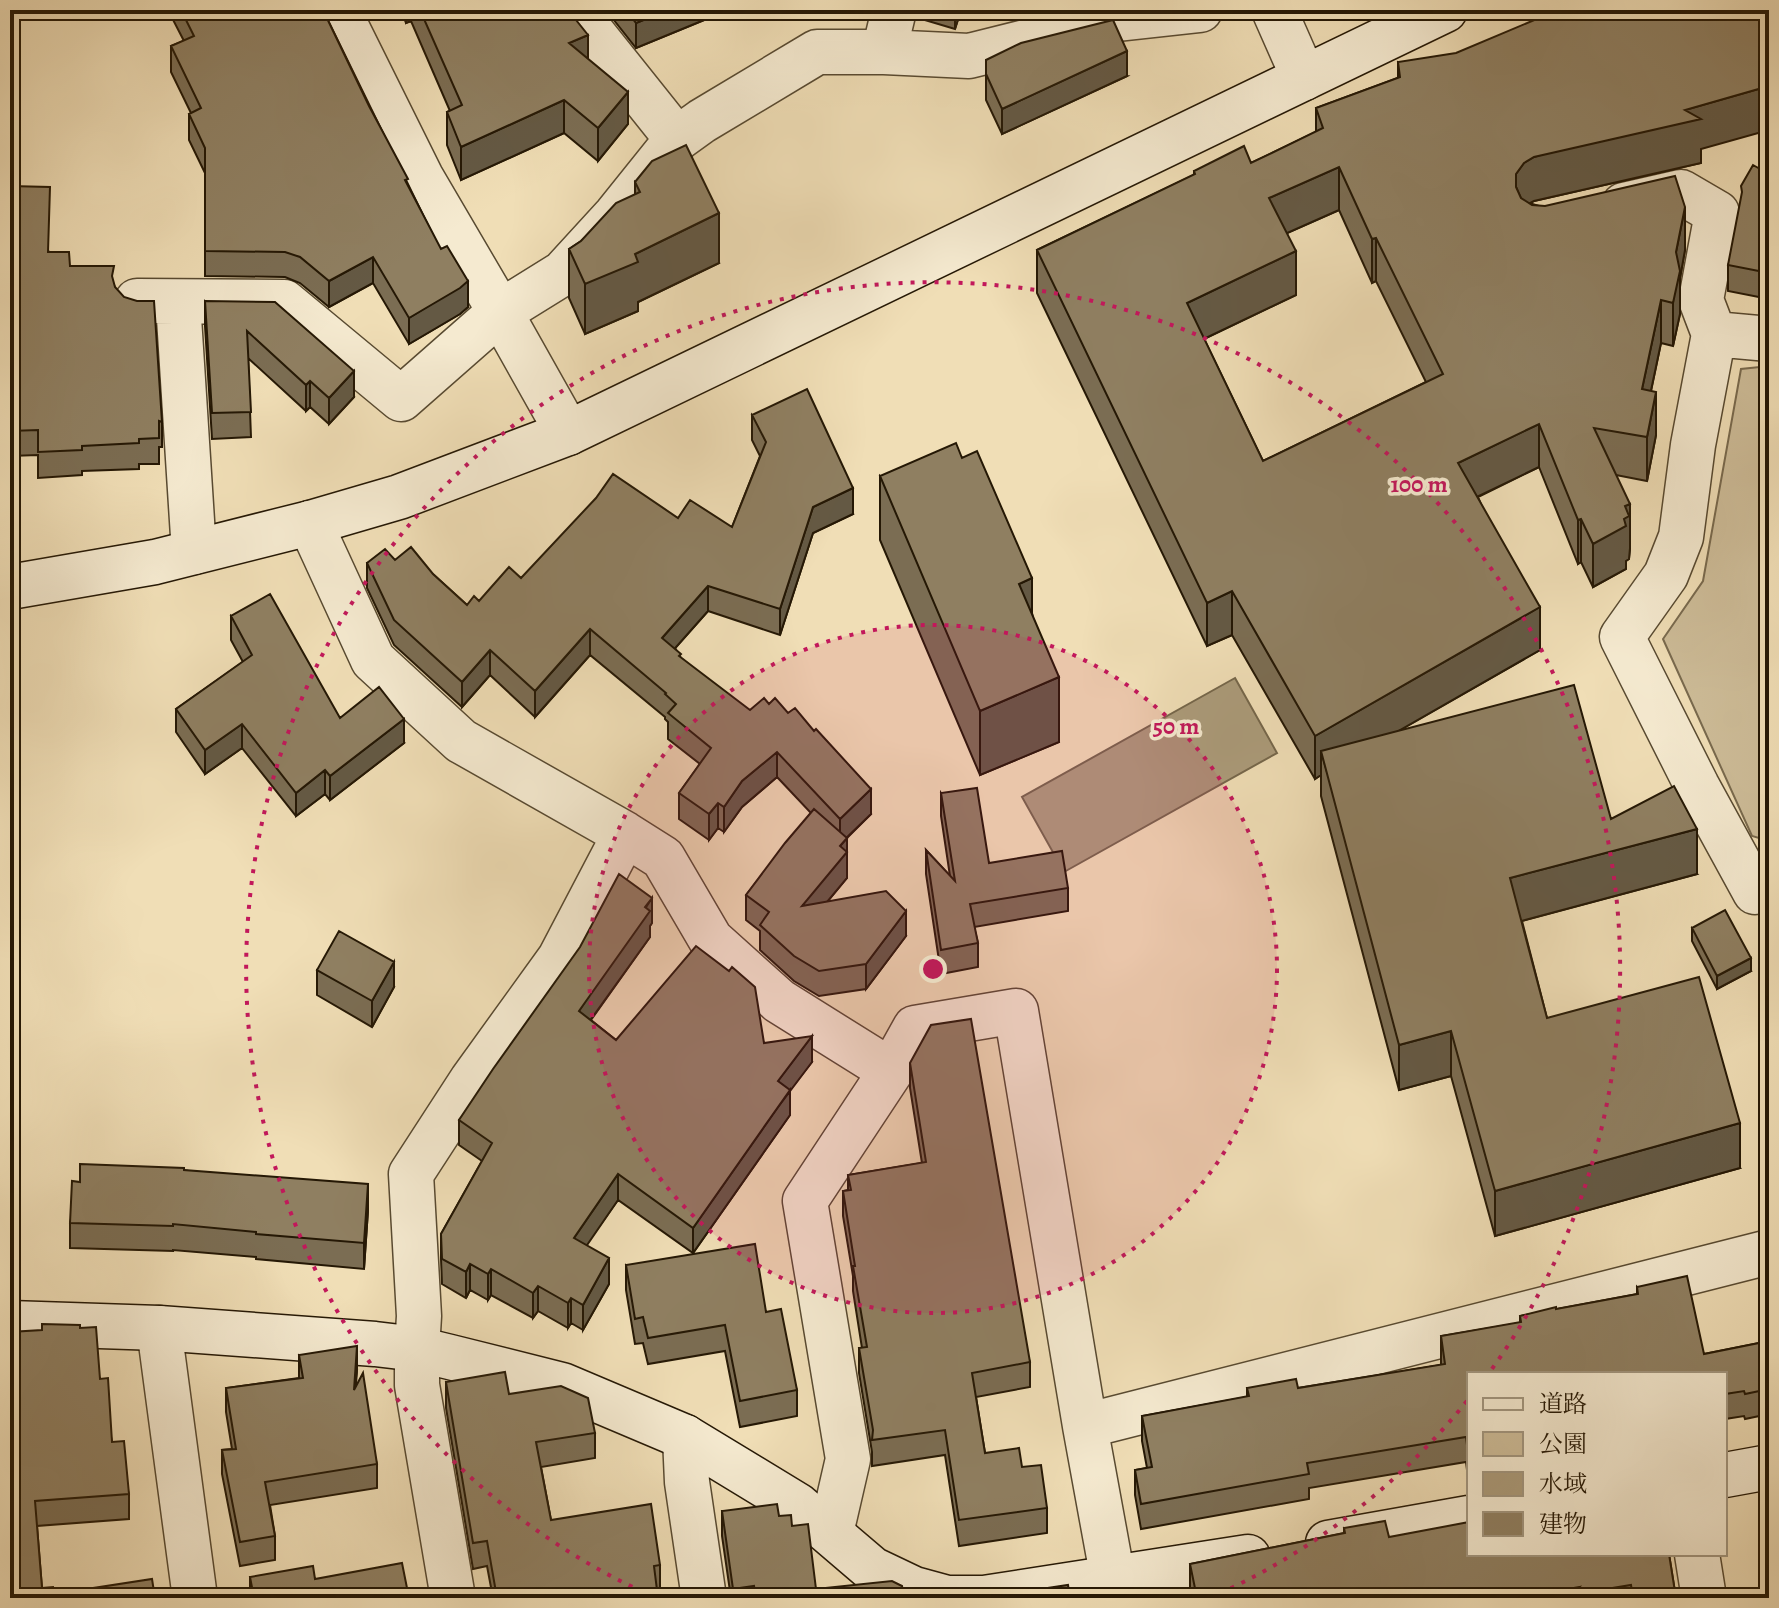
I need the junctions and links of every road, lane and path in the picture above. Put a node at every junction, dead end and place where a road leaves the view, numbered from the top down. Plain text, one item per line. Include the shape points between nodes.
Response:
1 (338, 10) edge
2 (574, 10) edge
3 (894, 10) edge
4 (1200, 10) edge
5 (1274, 10) edge
6 (1445, 10) edge
7 (884, 52) junction
8 (1304, 78) junction
9 (677, 139) junction
10 (1582, 215) edge
11 (500, 312) junction
12 (1714, 334) junction
13 (1769, 339) edge
14 (568, 433) junction
15 (310, 523) junction
16 (194, 552) junction
17 (10, 587) edge
18 (625, 834) junction
19 (1764, 897) edge
20 (891, 1071) junction
21 (1769, 1252) edge
22 (10, 1323) edge
23 (159, 1328) junction
24 (417, 1349) junction
25 (1085, 1426) junction
26 (685, 1437) junction
27 (1769, 1467) edge
28 (1727, 1475) edge
29 (1467, 1518) edge
30 (831, 1533) junction
31 (1697, 1556) edge
32 (1113, 1579) junction
33 (195, 1598) edge
34 (453, 1598) edge
35 (704, 1598) edge
36 (1704, 1598) edge

1 - 11 street via 421,177
2 - 9 street
3 - 7 street
4 - 7 street via 1118,19 969,56
5 - 8 street
6 - 8 street
7 - 9 street via 817,52
8 - 14 street
9 - 11 street via 563,273
10 - 12 street via 1681,192 1717,213 1701,300
11 - 14 street
11 - 16 street via 401,399 284,302 157,302
12 - 13 street
12 - 19 street via 1681,537 1666,575 1622,637 1697,786
14 - 15 street via 399,497
15 - 16 street
15 - 18 street via 373,660 461,741
16 - 17 street
18 - 20 street via 663,858 711,940 756,981
18 - 24 street via 560,958 411,1174
20 - 25 street via 915,1028 1016,1011
20 - 30 street via 805,1201 848,1459
21 - 25 street
22 - 23 street
23 - 24 street
23 - 33 street
24 - 26 street via 562,1385
24 - 34 street via 417,1385
25 - 32 street
26 - 30 street via 797,1505
26 - 35 street
27 - 28 street
29 - 32 street
30 - 32 street via 872,1569 947,1598 984,1598
31 - 36 street

